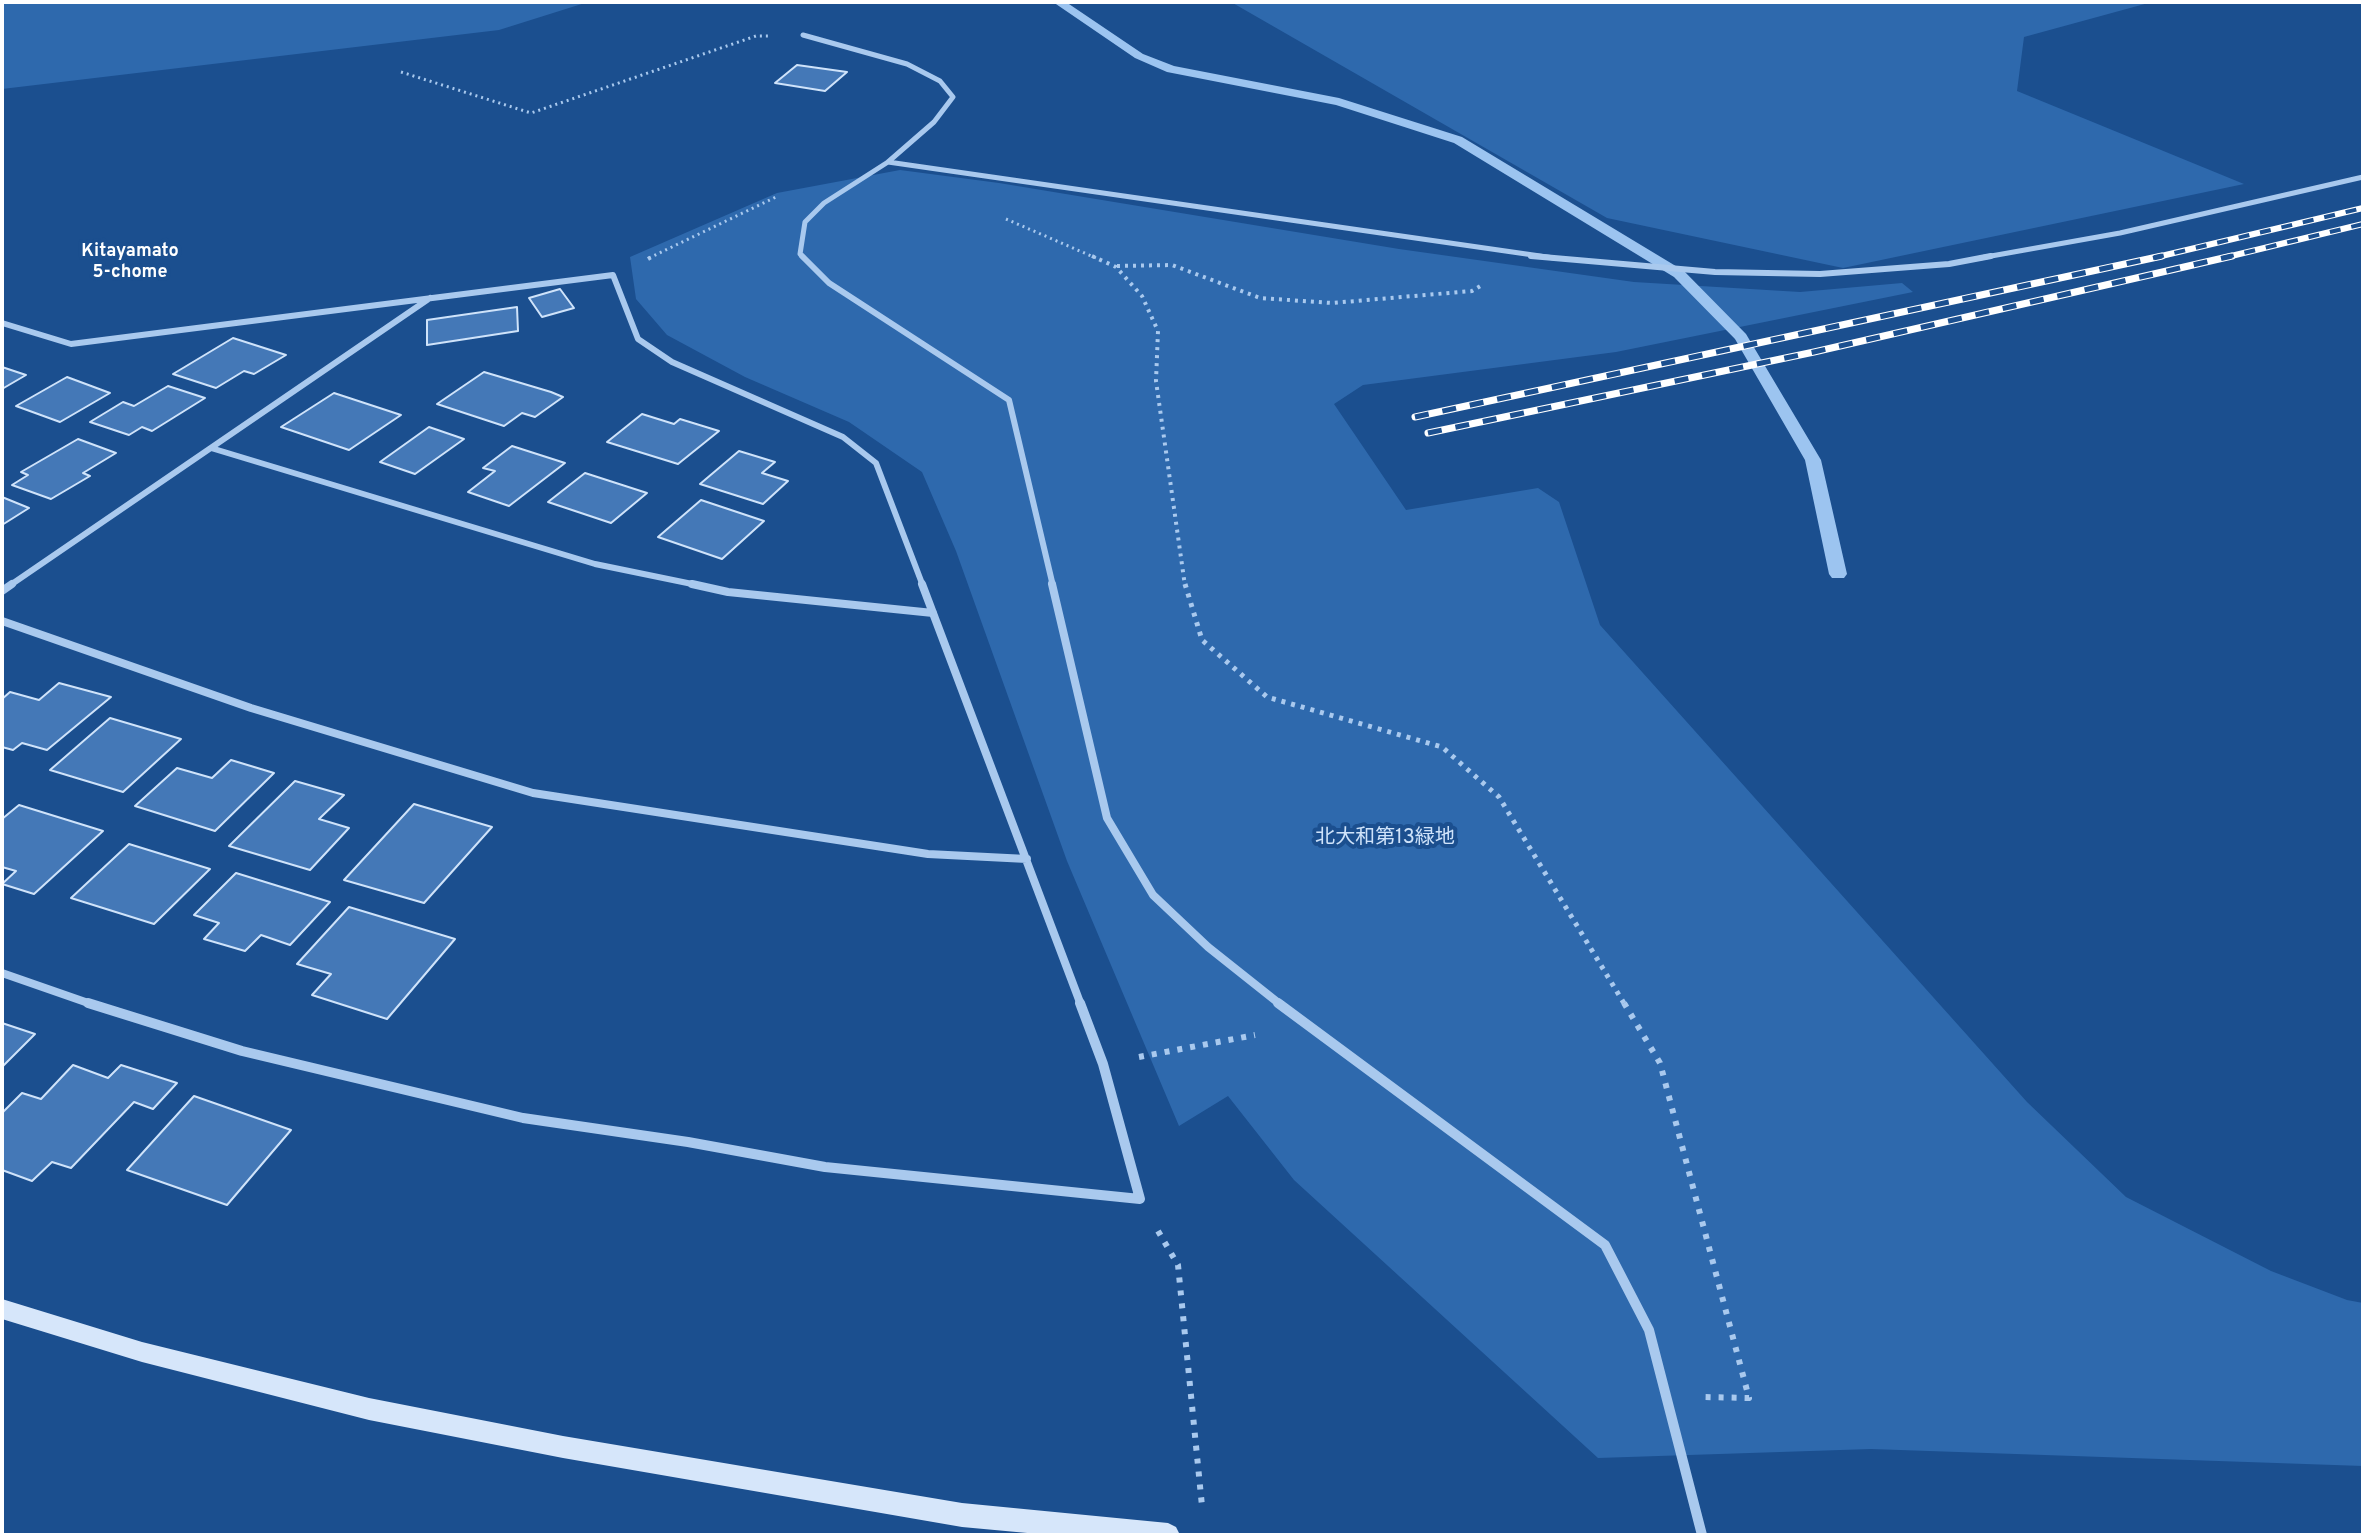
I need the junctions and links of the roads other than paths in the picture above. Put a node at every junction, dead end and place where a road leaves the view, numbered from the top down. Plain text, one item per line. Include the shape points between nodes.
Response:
1 (803, 35) road end
2 (888, 162) junction
3 (2363, 177) edge
4 (432, 297) junction
5 (2, 323) edge
6 (211, 448) junction
7 (2, 591) edge
8 (933, 613) junction
9 (2, 621) edge
10 (1027, 859) junction
11 (2, 973) edge
12 (2, 1309) edge
13 (1168, 1535) edge
14 (1702, 1535) edge

1 - 2 street via 907,64 940,81 953,97 934,122
2 - 3 street via 1527,256 1805,274 1949,264 2120,233
2 - 14 street via 824,203 805,222 800,254 829,283 1009,400 1107,818 1153,895 1208,947 1605,1245 1649,1330
4 - 5 street via 71,344
4 - 6 street
4 - 8 street via 613,275 638,339 684,368 843,437 876,463
6 - 7 street
6 - 8 street via 595,564 728,592
8 - 10 street
9 - 10 street via 251,708 533,793 928,854
10 - 11 street via 1103,1064 1140,1199 825,1167 523,1118 242,1051
12 - 13 street via 142,1352 369,1409 563,1447 962,1515

